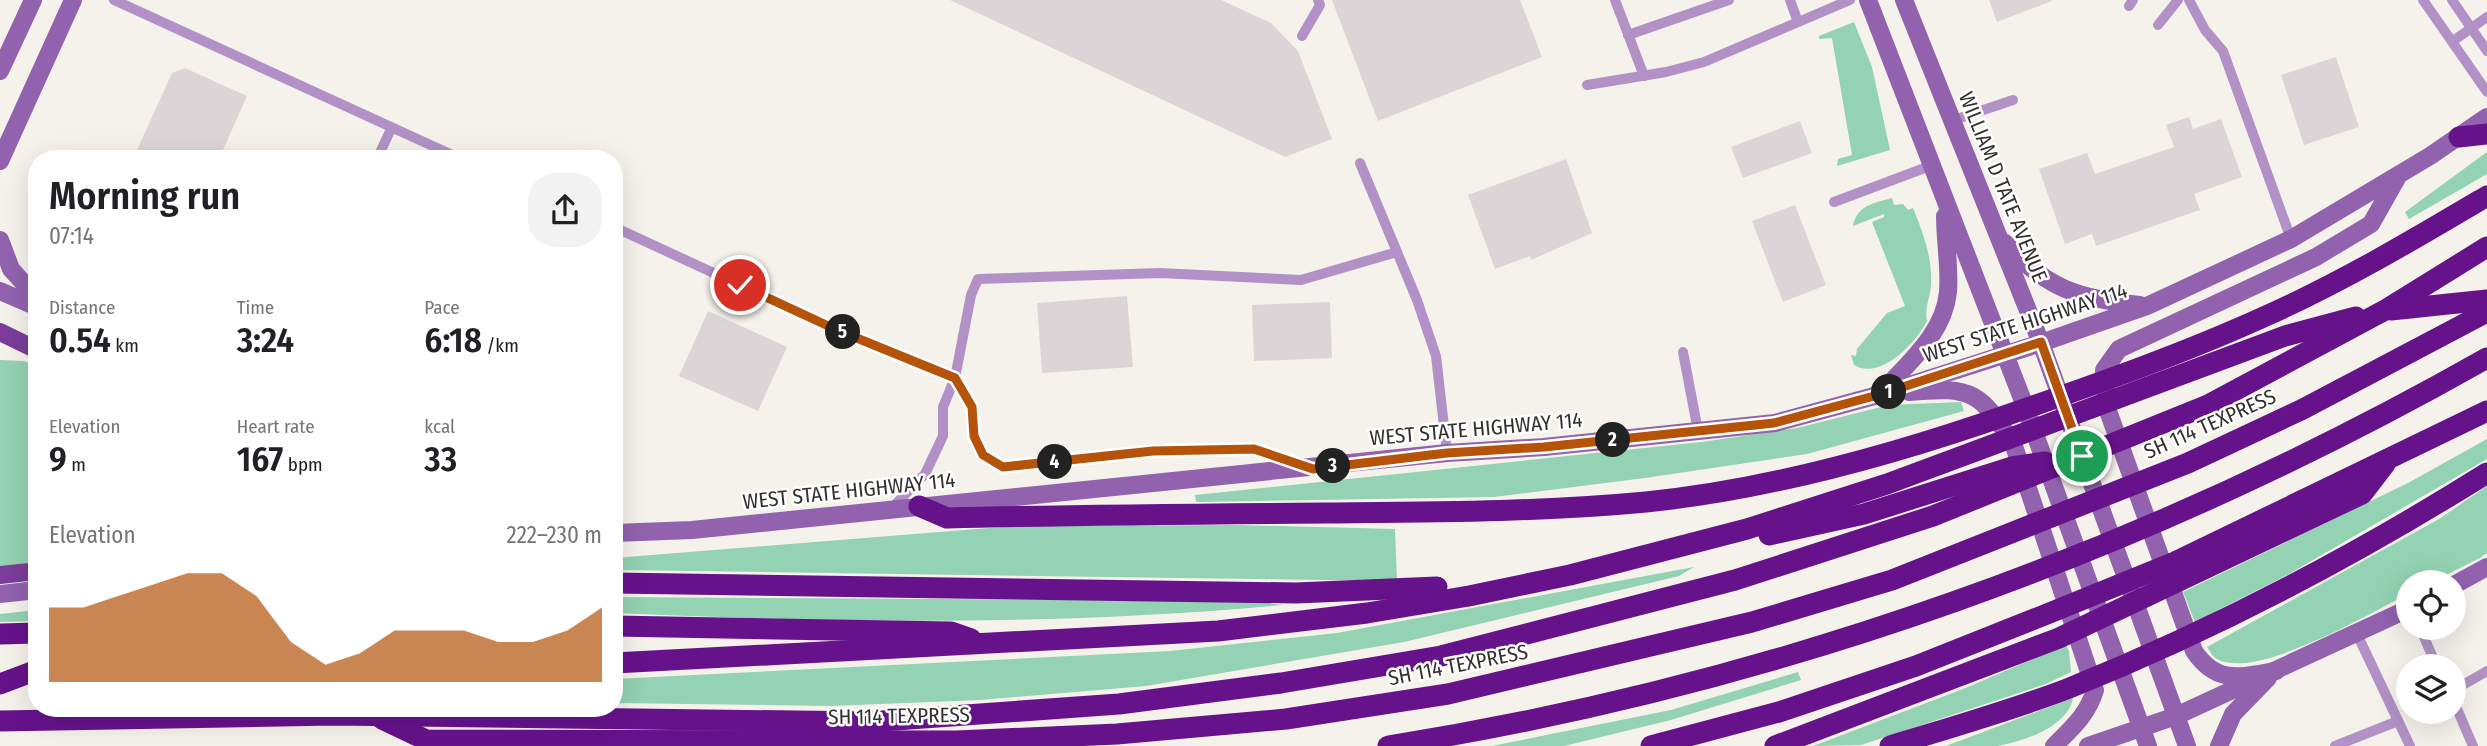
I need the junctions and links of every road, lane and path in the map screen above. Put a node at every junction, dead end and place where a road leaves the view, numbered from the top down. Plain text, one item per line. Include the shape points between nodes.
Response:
1 (33, 0) edge
2 (73, 0) edge
3 (114, 0) edge
4 (1318, 0) edge
5 (1615, 0) edge
6 (1729, 0) edge
7 (1790, 0) edge
8 (1850, 0) edge
9 (1868, 0) edge
10 (1904, 0) edge
11 (2178, 0) edge
12 (2189, 0) edge
13 (2423, 0) edge
14 (2452, 0) edge
15 (2487, 17) edge
16 (1798, 22) junction
17 (2158, 25) dead end
18 (2471, 29) junction
19 (1302, 36) dead end
20 (1628, 36) junction
21 (2453, 41) junction
22 (2487, 51) edge
23 (0, 71) edge
24 (1643, 76) junction
25 (1587, 85) dead end
26 (2487, 92) edge
27 (2013, 100) dead end
28 (2487, 117) edge
29 (1951, 121) junction
30 (391, 129) junction
31 (2487, 134) edge
32 (2459, 137) junction
33 (381, 150) edge
34 (440, 150) edge
35 (1, 163) edge
36 (1360, 163) dead end
37 (1930, 166) junction
38 (2399, 175) junction
39 (2487, 196) edge
40 (1835, 202) dead end
41 (1945, 206) junction
42 (623, 231) edge
43 (1997, 235) junction
44 (2291, 239) junction
45 (0, 240) edge
46 (2487, 247) edge
47 (1397, 252) junction
48 (28, 288) edge
49 (0, 291) edge
50 (2487, 300) edge
51 (28, 303) edge
52 (2147, 306) junction
53 (2487, 312) edge
54 (0, 332) edge
55 (2041, 342) junction
56 (28, 346) edge
57 (0, 348) edge
58 (28, 350) edge
59 (1683, 352) dead end
60 (2005, 354) junction
61 (2487, 358) edge
62 (955, 378) junction
63 (1878, 395) junction
64 (2487, 411) edge
65 (1698, 431) junction
66 (1447, 453) junction
67 (2085, 456) junction
68 (2387, 460) junction
69 (1313, 469) junction
70 (2487, 472) edge
71 (919, 506) junction
72 (890, 510) junction
73 (623, 533) edge
74 (2487, 566) edge
75 (28, 572) edge
76 (0, 575) edge
77 (2466, 577) edge
78 (623, 583) edge
79 (28, 591) edge
80 (0, 594) edge
81 (2396, 615) edge
82 (623, 626) edge
83 (28, 633) edge
84 (0, 634) edge
85 (2357, 634) junction
86 (986, 645) junction
87 (623, 663) edge
88 (2276, 671) junction
89 (2487, 671) edge
90 (28, 674) edge
91 (2466, 683) edge
92 (0, 685) edge
93 (28, 685) edge
94 (2176, 716) junction
95 (299, 717) edge
96 (376, 717) edge
97 (456, 717) edge
98 (2396, 717) edge
99 (0, 721) edge
100 (2396, 722) edge
101 (2399, 724) edge
102 (2464, 724) edge
103 (2142, 726) junction
104 (1388, 746) edge
105 (1651, 746) edge
106 (1775, 746) edge
107 (1889, 746) edge
108 (2054, 746) edge
109 (2088, 746) edge
110 (2148, 746) edge
111 (2187, 746) edge
112 (2219, 746) edge
113 (2335, 746) edge
114 (2410, 746) edge
115 (2473, 746) edge

1 - 23 main road
2 - 35 main road
3 - 30 lane
4 - 19 lane via 1320,5
5 - 20 lane
6 - 20 lane
7 - 16 lane
8 - 16 lane
9 - 37 main road
10 - 29 main road, WILLIAM D TATE AVENUE
11 - 17 lane
12 - 44 lane via 2223,51
13 - 21 lane
14 - 18 lane
15 - 18 lane
16 - 24 lane via 1704,62
18 - 21 lane
18 - 22 lane
20 - 24 lane
21 - 26 lane
24 - 25 lane
27 - 29 lane
28 - 32 main road, WEST STATE HIGHWAY 114
29 - 43 main road, WILLIAM D TATE AVENUE
30 - 33 lane
30 - 34 lane
31 - 32 highway
32 - 38 main road, WEST STATE HIGHWAY 114
36 - 47 lane
37 - 40 lane
37 - 41 main road
38 - 44 main road, WEST STATE HIGHWAY 114
38 - 88 main road via 2371,223 2316,257 2119,349 2104,370 2107,408 2194,651 2223,676
39 - 71 highway via 2390,253 2269,315 2124,375 1965,430 1861,460 1746,485 1650,502 1414,512 947,518
41 - 60 main road
41 - 63 main road via 1948,293 1942,317 1930,338
42 - 62 lane via 837,330
43 - 52 main road via 2027,268 2051,284 2106,302
43 - 55 main road, WILLIAM D TATE AVENUE
44 - 52 main road, WEST STATE HIGHWAY 114
45 - 48 main road via 11,269
46 - 67 highway via 2364,322 2208,405
47 - 62 lane via 1301,280 1160,273 978,279
47 - 66 lane via 1436,356
49 - 51 main road
50 - 86 highway via 2407,307 2285,336 1887,484 1747,530 1516,586 1277,624
52 - 55 main road, WEST STATE HIGHWAY 114
53 - 96 highway, SH 114 TEXPRESS via 2303,409 2188,463 1892,580 1752,622 1448,694 1286,719 1118,734 956,741 426,740
54 - 56 main road
55 - 60 main road, WEST STATE HIGHWAY 114
55 - 94 main road, WILLIAM D TATE AVENUE
57 - 58 main road
59 - 65 lane
60 - 63 main road, WEST STATE HIGHWAY 114
60 - 103 main road
61 - 104 highway via 2411,401 2199,505 1999,587 1765,663 1577,710
62 - 69 lane via 972,407 974,436 983,455 1003,467 1153,451 1254,449
62 - 72 lane via 943,407 943,436 925,474
63 - 65 main road, WEST STATE HIGHWAY 114 via 1774,423
63 - 108 main road via 1949,388 1972,394 1995,415 2014,446 2095,690 2081,719
64 - 68 highway
65 - 66 main road, WEST STATE HIGHWAY 114
66 - 69 main road, WEST STATE HIGHWAY 114
67 - 78 highway via 2012,467 1864,514 1648,561 1479,584 1296,593
67 - 97 highway via 1933,516 1735,580 1441,656 1281,683 1119,704 868,722
68 - 105 highway via 2175,562 1916,666 1779,712
68 - 106 highway via 2362,494 2059,638
69 - 71 main road, WEST STATE HIGHWAY 114
70 - 107 highway via 2393,532 2243,612 2066,689
71 - 72 main road, WEST STATE HIGHWAY 114
72 - 73 main road, WEST STATE HIGHWAY 114
74 - 77 main road
75 - 76 main road
79 - 80 main road
81 - 85 main road
82 - 86 highway via 951,632
83 - 84 highway
85 - 88 main road
85 - 98 lane
86 - 87 highway
88 - 94 main road
88 - 112 main road via 2233,714
89 - 91 lane
90 - 92 highway
92 - 93 highway
94 - 103 main road
94 - 111 main road, WILLIAM D TATE AVENUE
95 - 99 highway
100 - 113 lane
101 - 114 lane
102 - 115 lane
103 - 109 main road
103 - 110 main road

